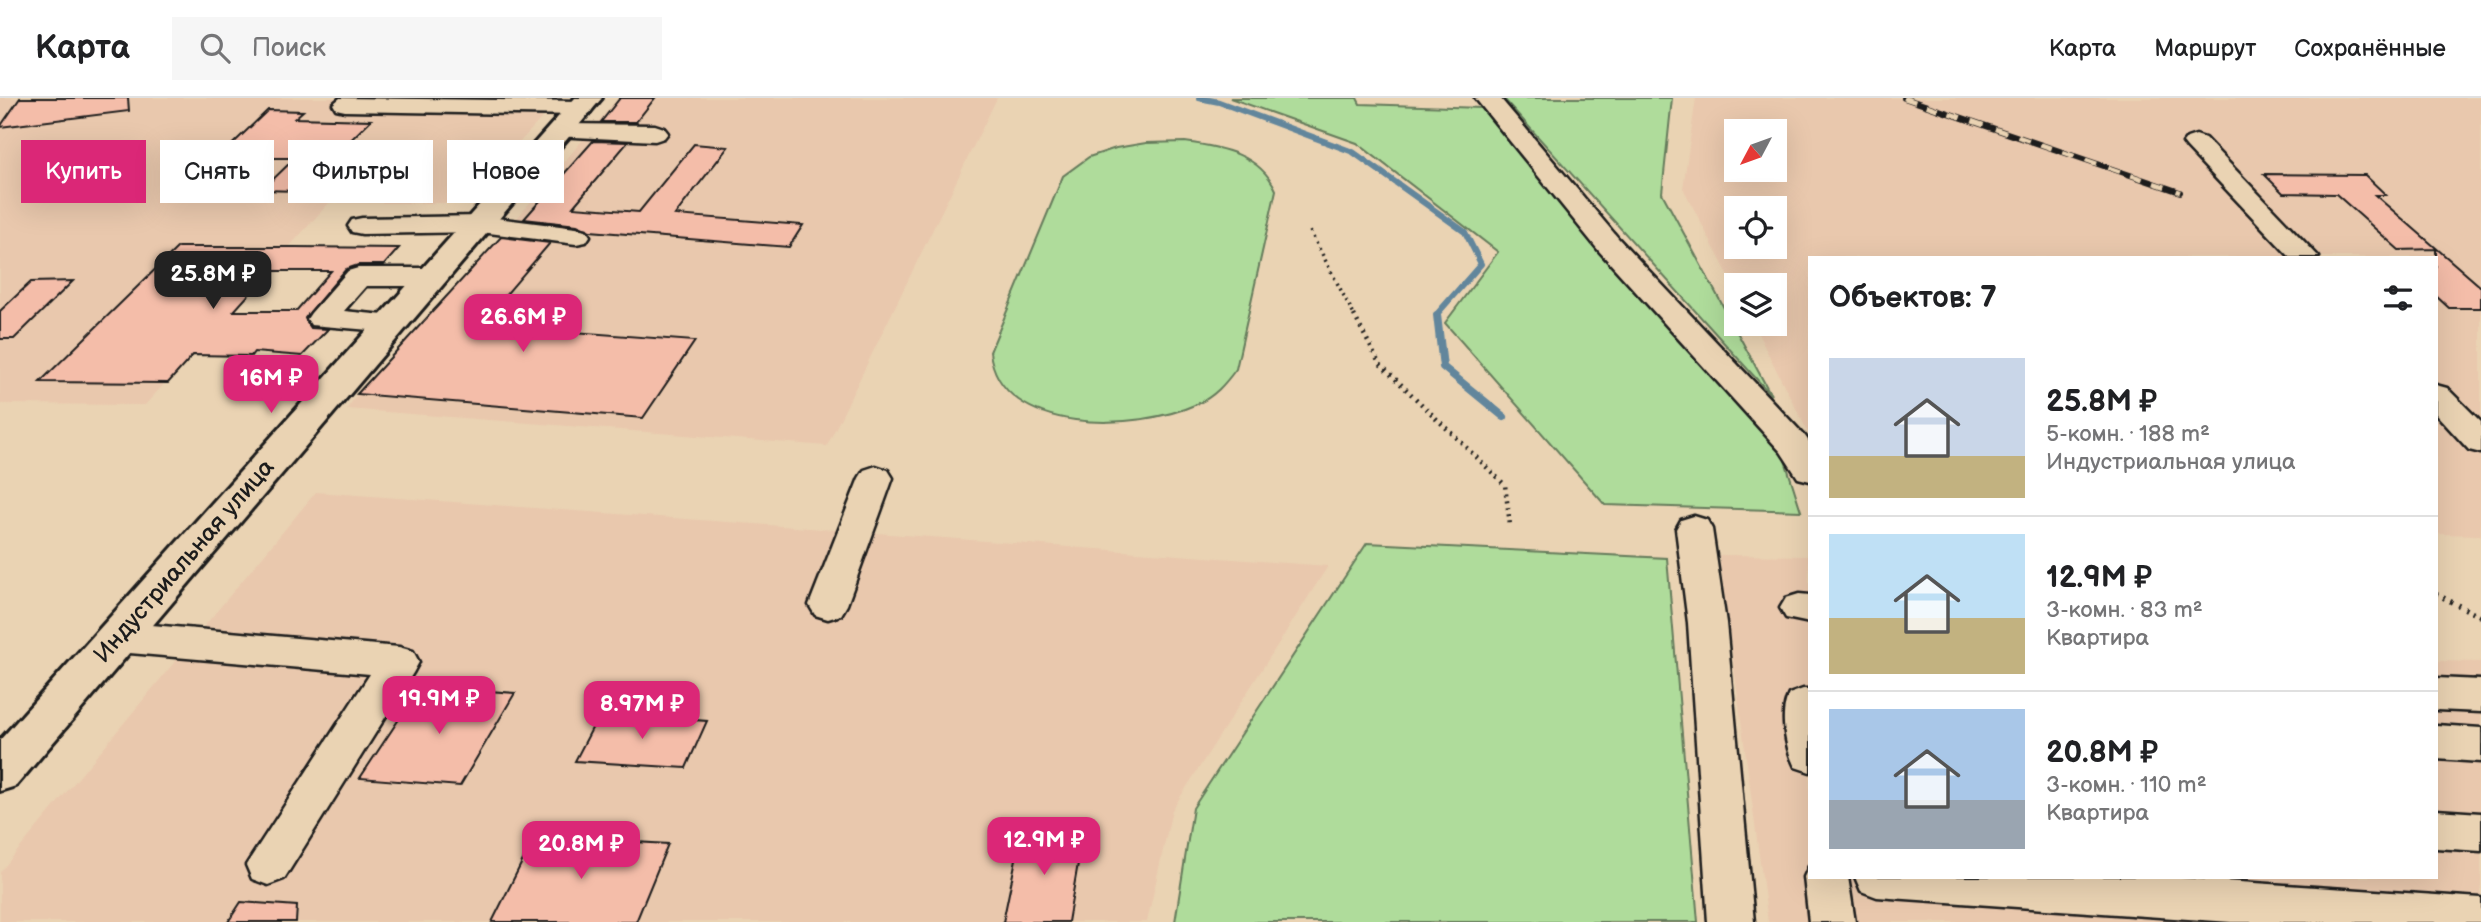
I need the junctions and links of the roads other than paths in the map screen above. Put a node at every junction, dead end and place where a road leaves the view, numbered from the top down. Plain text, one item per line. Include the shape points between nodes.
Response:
1 (1487, 98) edge
2 (345, 104) dead end
3 (578, 112) edge
4 (655, 133) dead end
5 (2196, 143) dead end
6 (481, 224) junction
7 (362, 226) dead end
8 (576, 236) dead end
9 (2304, 256) edge
10 (432, 276) junction
11 (393, 323) junction
12 (2438, 397) edge
13 (2481, 442) edge
14 (1808, 467) edge
15 (876, 478) dead end
16 (1694, 529) dead end
17 (828, 605) dead end
18 (118, 637) junction
19 (2438, 694) edge
20 (2481, 696) edge
21 (1808, 705) edge
22 (1808, 742) edge
23 (2438, 742) edge
24 (2481, 745) edge
25 (0, 772) edge
26 (2438, 829) edge
27 (2481, 832) edge
28 (268, 866) dead end
29 (1826, 879) edge
30 (1910, 879) edge
31 (2290, 902) edge
32 (2481, 919) edge
33 (1731, 922) edge
34 (1832, 922) edge

1 - 14 lane via 1609,245 1793,443
2 - 3 lane
3 - 4 lane
3 - 6 main road, Индустриальная улица
5 - 9 lane
6 - 7 lane
6 - 8 lane
6 - 10 main road, Индустриальная улица
10 - 11 main road, Индустриальная улица
10 - 11 lane via 358,277 322,319
11 - 18 main road, Индустриальная улица
12 - 13 lane
15 - 17 lane
16 - 33 lane via 1707,623
18 - 25 main road, Индустриальная улица
18 - 28 lane via 399,662
19 - 20 lane
21 - 22 lane via 1802,705
23 - 24 lane
26 - 27 lane
29 - 34 lane
30 - 31 lane
31 - 32 lane

